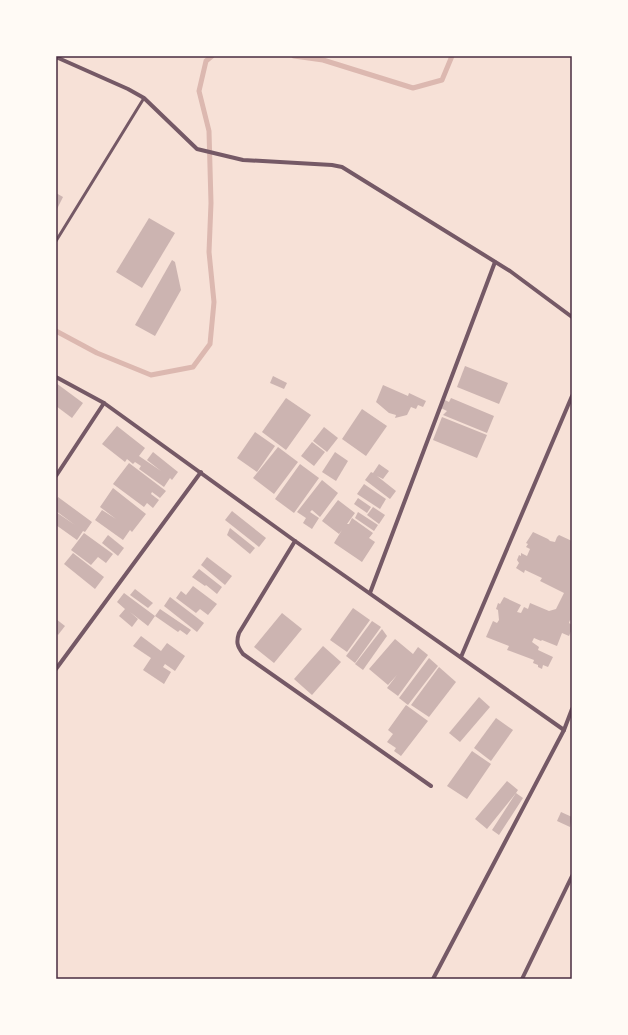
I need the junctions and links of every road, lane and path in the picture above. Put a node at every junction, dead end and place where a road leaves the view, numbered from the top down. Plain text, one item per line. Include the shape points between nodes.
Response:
1 (56, 57) edge
2 (144, 98) junction
3 (56, 241) edge
4 (495, 262) junction
5 (572, 317) edge
6 (56, 377) edge
7 (572, 396) edge
8 (104, 403) junction
9 (201, 472) junction
10 (56, 476) edge
11 (295, 541) junction
12 (370, 593) junction
13 (461, 657) junction
14 (56, 669) edge
15 (572, 709) edge
16 (564, 730) junction
17 (431, 786) dead end
18 (572, 876) edge
19 (433, 979) edge
20 (522, 979) edge

1 - 2 street
2 - 3 lane
2 - 4 street via 197,149 243,160 342,167
4 - 5 street
4 - 12 street
6 - 8 street
7 - 13 street
8 - 9 street
8 - 10 street
9 - 11 street
9 - 14 street
11 - 12 street
11 - 17 street via 239,633 238,647 243,654
12 - 13 street
13 - 16 street
15 - 16 street
16 - 19 street
18 - 20 street

